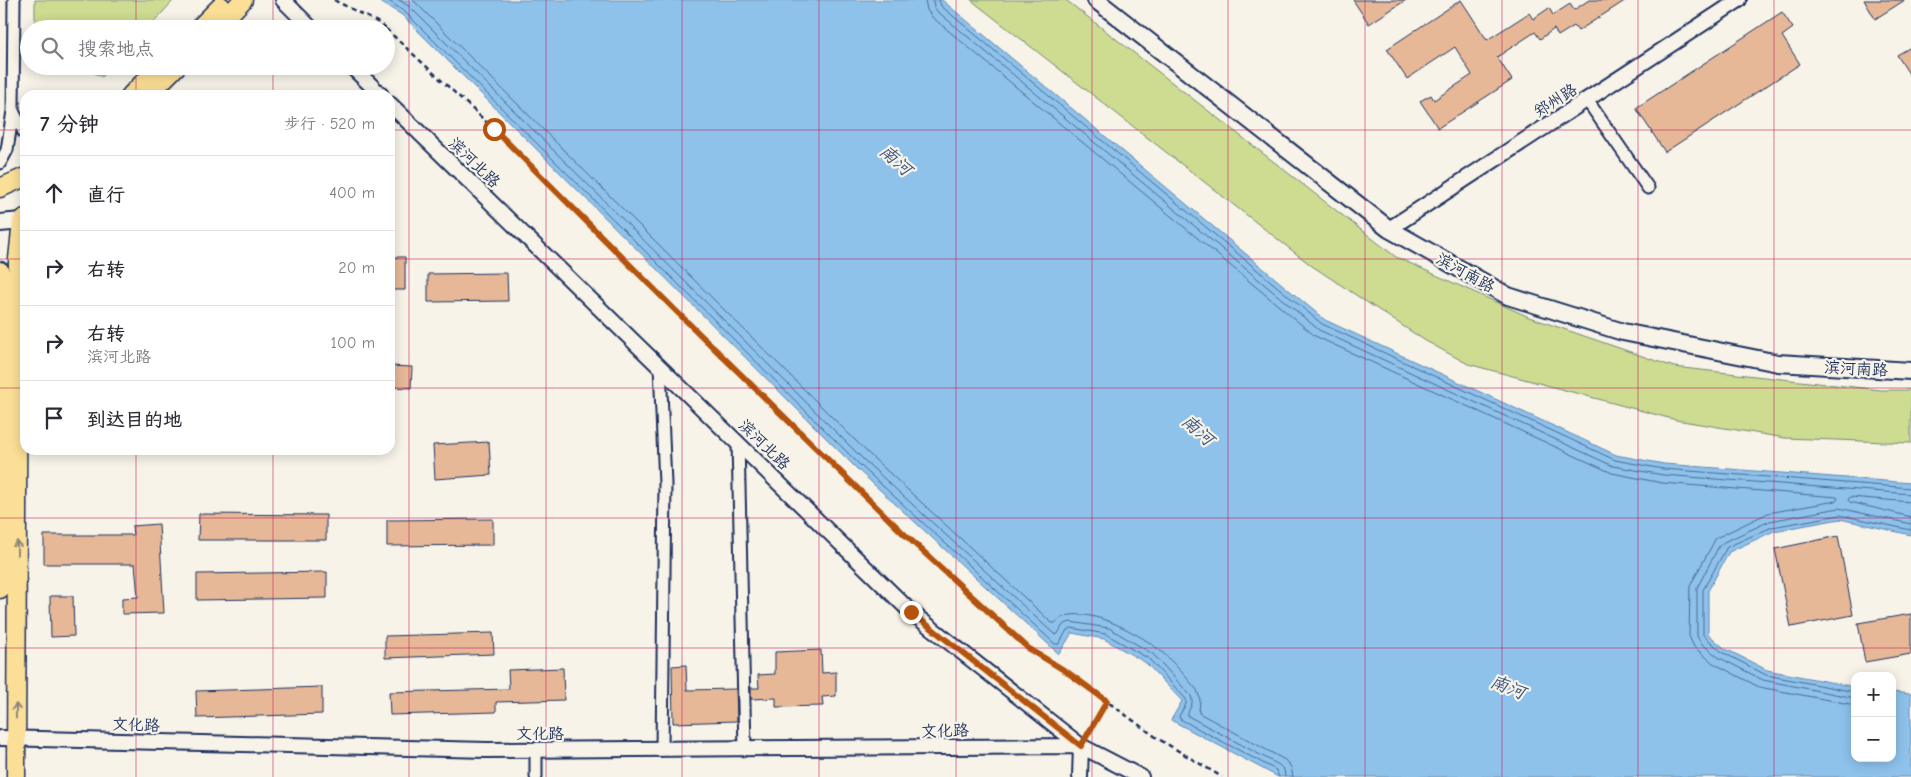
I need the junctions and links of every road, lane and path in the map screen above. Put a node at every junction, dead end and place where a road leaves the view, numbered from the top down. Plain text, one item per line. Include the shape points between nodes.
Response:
1 (14, 0) edge
2 (226, 0) edge
3 (243, 0) edge
4 (283, 0) edge
5 (334, 0) edge
6 (1096, 0) edge
7 (1739, 0) edge
8 (207, 20) edge
9 (224, 20) edge
10 (303, 20) edge
11 (373, 20) edge
12 (395, 37) edge
13 (153, 75) edge
14 (164, 75) edge
15 (360, 75) edge
16 (141, 90) edge
17 (144, 90) edge
18 (375, 90) edge
19 (1587, 100) junction
20 (395, 109) edge
21 (13, 111) junction
22 (20, 124) edge
23 (0, 163) edge
24 (20, 180) edge
25 (0, 188) edge
26 (1648, 188) dead end
27 (20, 220) edge
28 (0, 223) edge
29 (1389, 229) junction
30 (20, 246) edge
31 (0, 271) edge
32 (660, 366) junction
33 (1911, 371) edge
34 (738, 442) junction
35 (6, 448) edge
36 (0, 589) edge
37 (1107, 701) junction
38 (8, 738) edge
39 (1081, 746) junction
40 (745, 749) junction
41 (536, 750) junction
42 (662, 750) junction
43 (16, 777) edge
44 (536, 777) edge
45 (1080, 777) edge
46 (1141, 777) edge
47 (1222, 777) edge

1 - 21 street
2 - 8 main road
3 - 9 main road
4 - 10 street
5 - 11 path
6 - 29 main road, 滨河南路
7 - 19 street, 郑州路
12 - 37 path via 494,129 902,532 1028,648
13 - 16 main road
14 - 17 main road
15 - 18 street
19 - 26 street
19 - 29 street, 郑州路
20 - 32 street, 滨河北路
21 - 22 street
21 - 23 street via 7,150
24 - 25 main road
27 - 28 main road
29 - 33 main road, 滨河南路 via 1508,296 1623,332 1778,363
30 - 35 main road
31 - 35 main road
32 - 34 street, 滨河北路
32 - 42 street via 665,484
34 - 39 street, 滨河北路 via 911,612
34 - 40 street
35 - 36 main road
38 -> 35 main road
37 - 39 path
37 - 47 path via 1157,738
38 - 41 street, 文化路
38 - 43 main road
39 - 40 street, 文化路
39 - 45 street
39 - 46 street, 滨河北路
40 - 42 street, 文化路
41 - 42 street, 文化路
41 - 44 street

